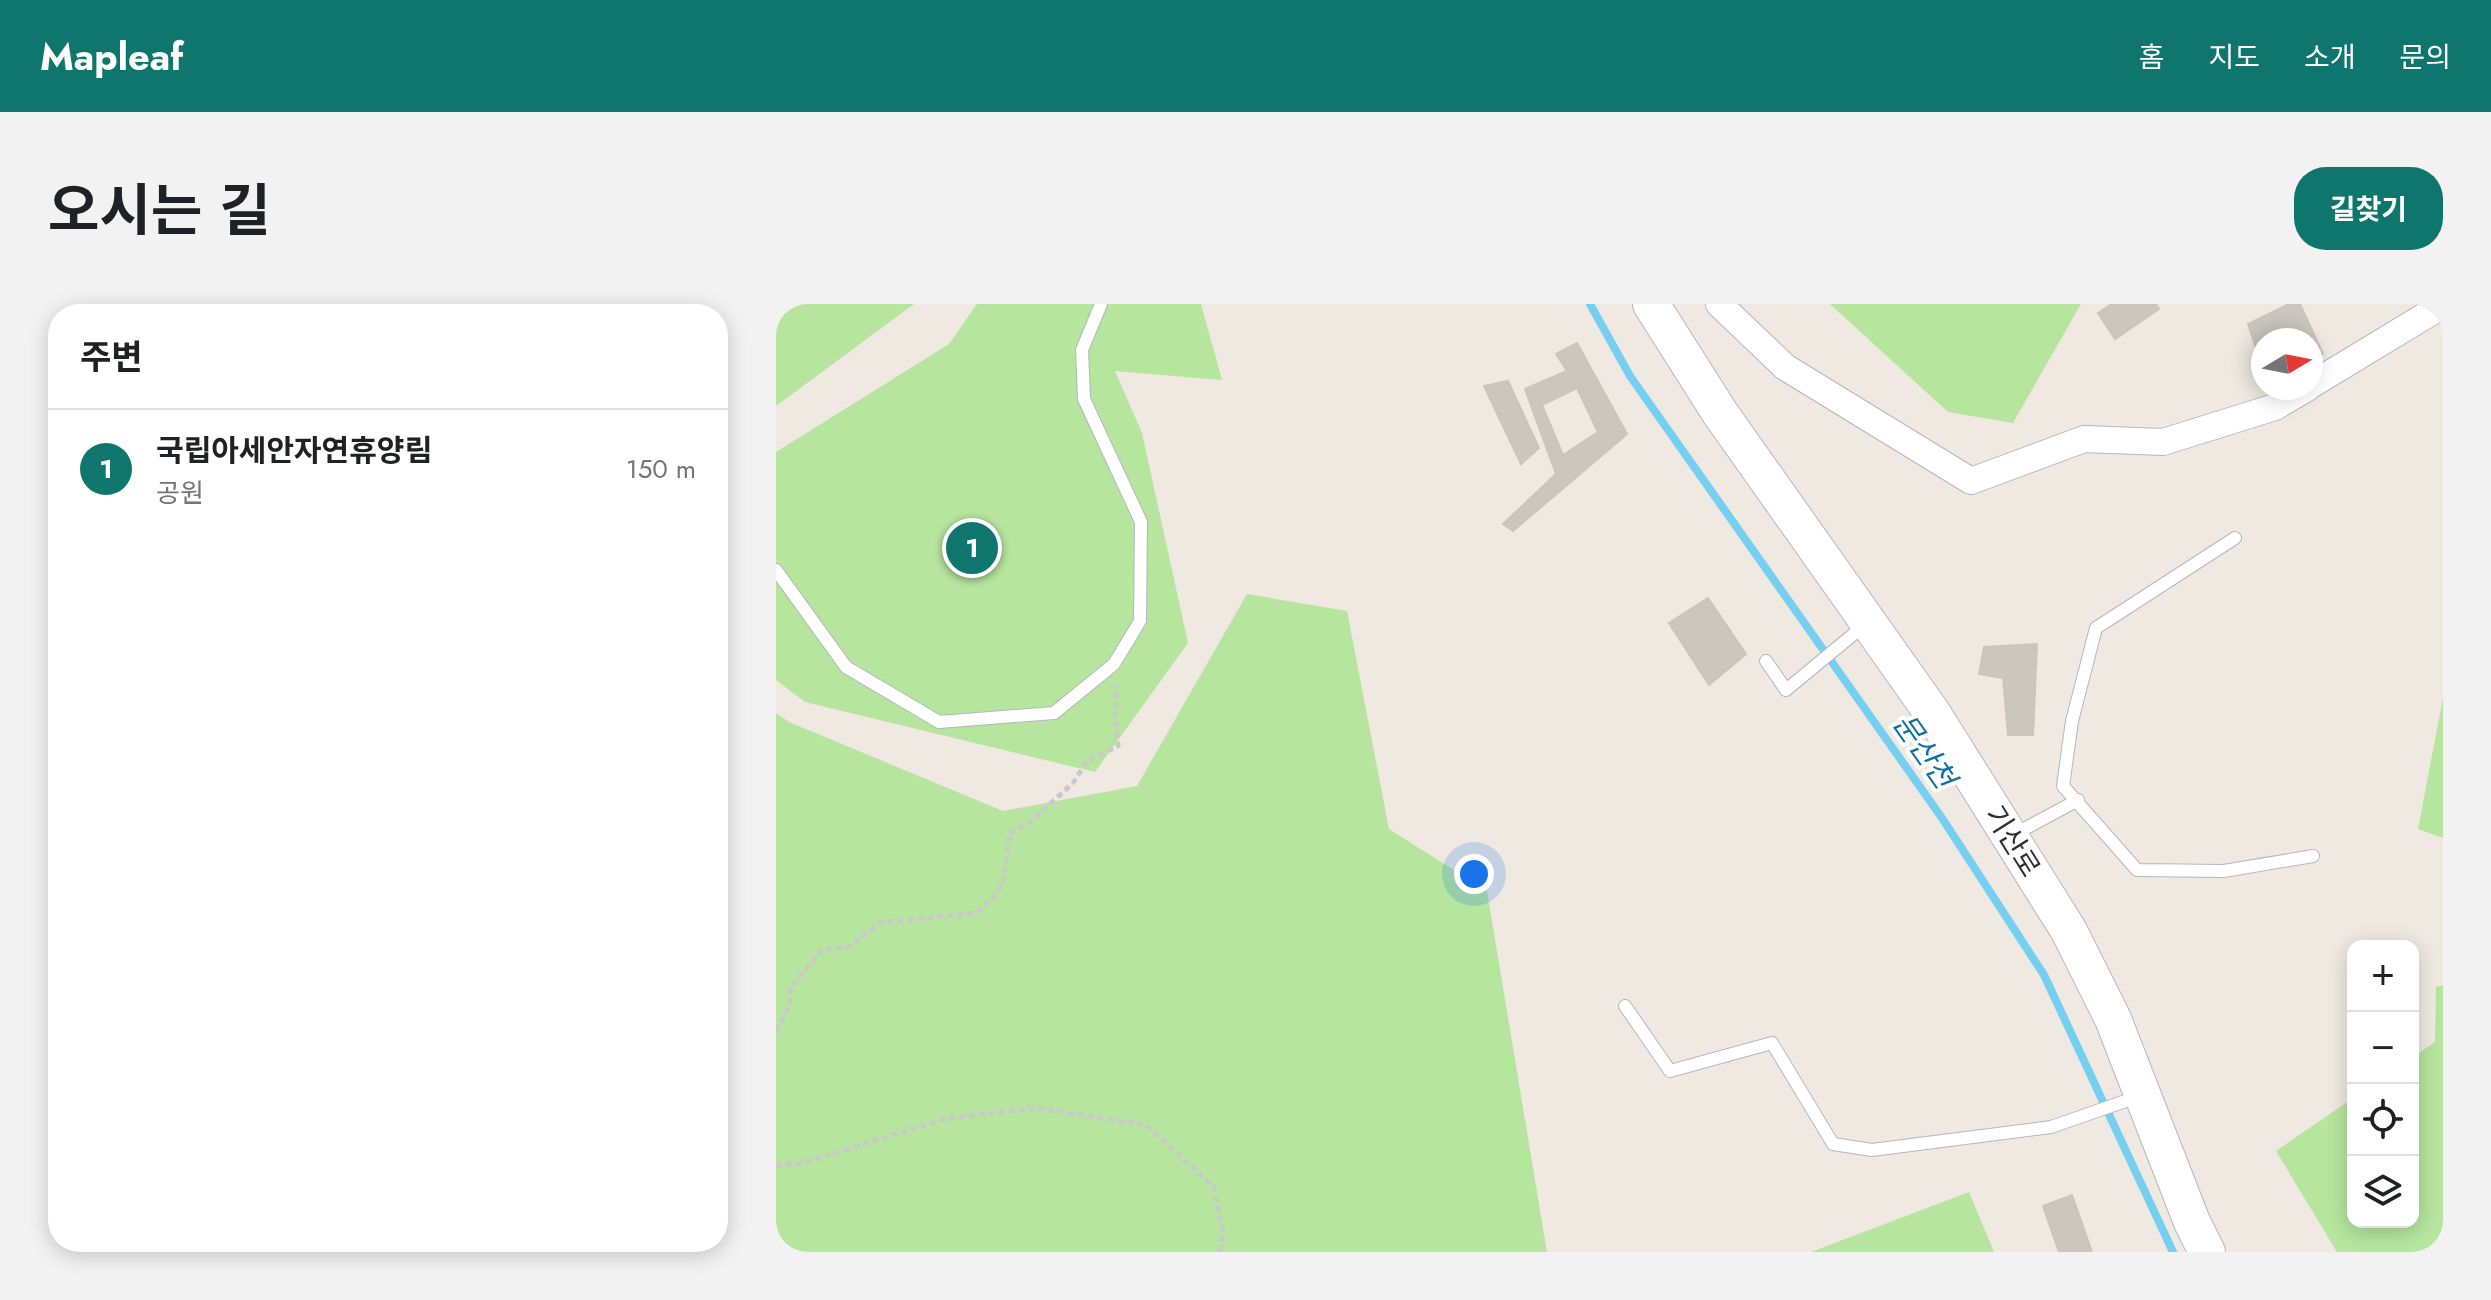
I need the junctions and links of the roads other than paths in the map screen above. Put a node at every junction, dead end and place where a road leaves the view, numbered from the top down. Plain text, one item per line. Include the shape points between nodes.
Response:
1 (1101, 304) edge
2 (1651, 304) edge
3 (1719, 304) edge
4 (2443, 305) edge
5 (2323, 378) edge
6 (2287, 400) edge
7 (2235, 538) dead end
8 (776, 570) edge
9 (1855, 634) junction
10 (1766, 661) dead end
11 (2078, 800) junction
12 (2010, 836) junction
13 (2313, 856) dead end
14 (1625, 1006) dead end
15 (2132, 1099) junction
16 (2207, 1252) edge

1 - 8 lane via 1082,350 1084,399 1141,522 1140,621 1114,664 1054,713 939,722 846,667
2 - 9 main road, 기산로
3 - 6 street via 1785,367 1971,481 2084,439 2163,442
4 - 5 street
7 - 11 lane via 2096,628 2072,721 2063,786
9 - 10 lane via 1786,690
9 - 12 main road, 기산로 via 1933,714
11 - 12 lane
11 - 13 lane via 2137,870 2224,871
12 - 15 main road, 기산로 via 2069,931 2113,1019
14 - 15 lane via 1670,1071 1772,1043 1833,1144 1872,1150 2051,1127
15 - 16 main road, 기산로

